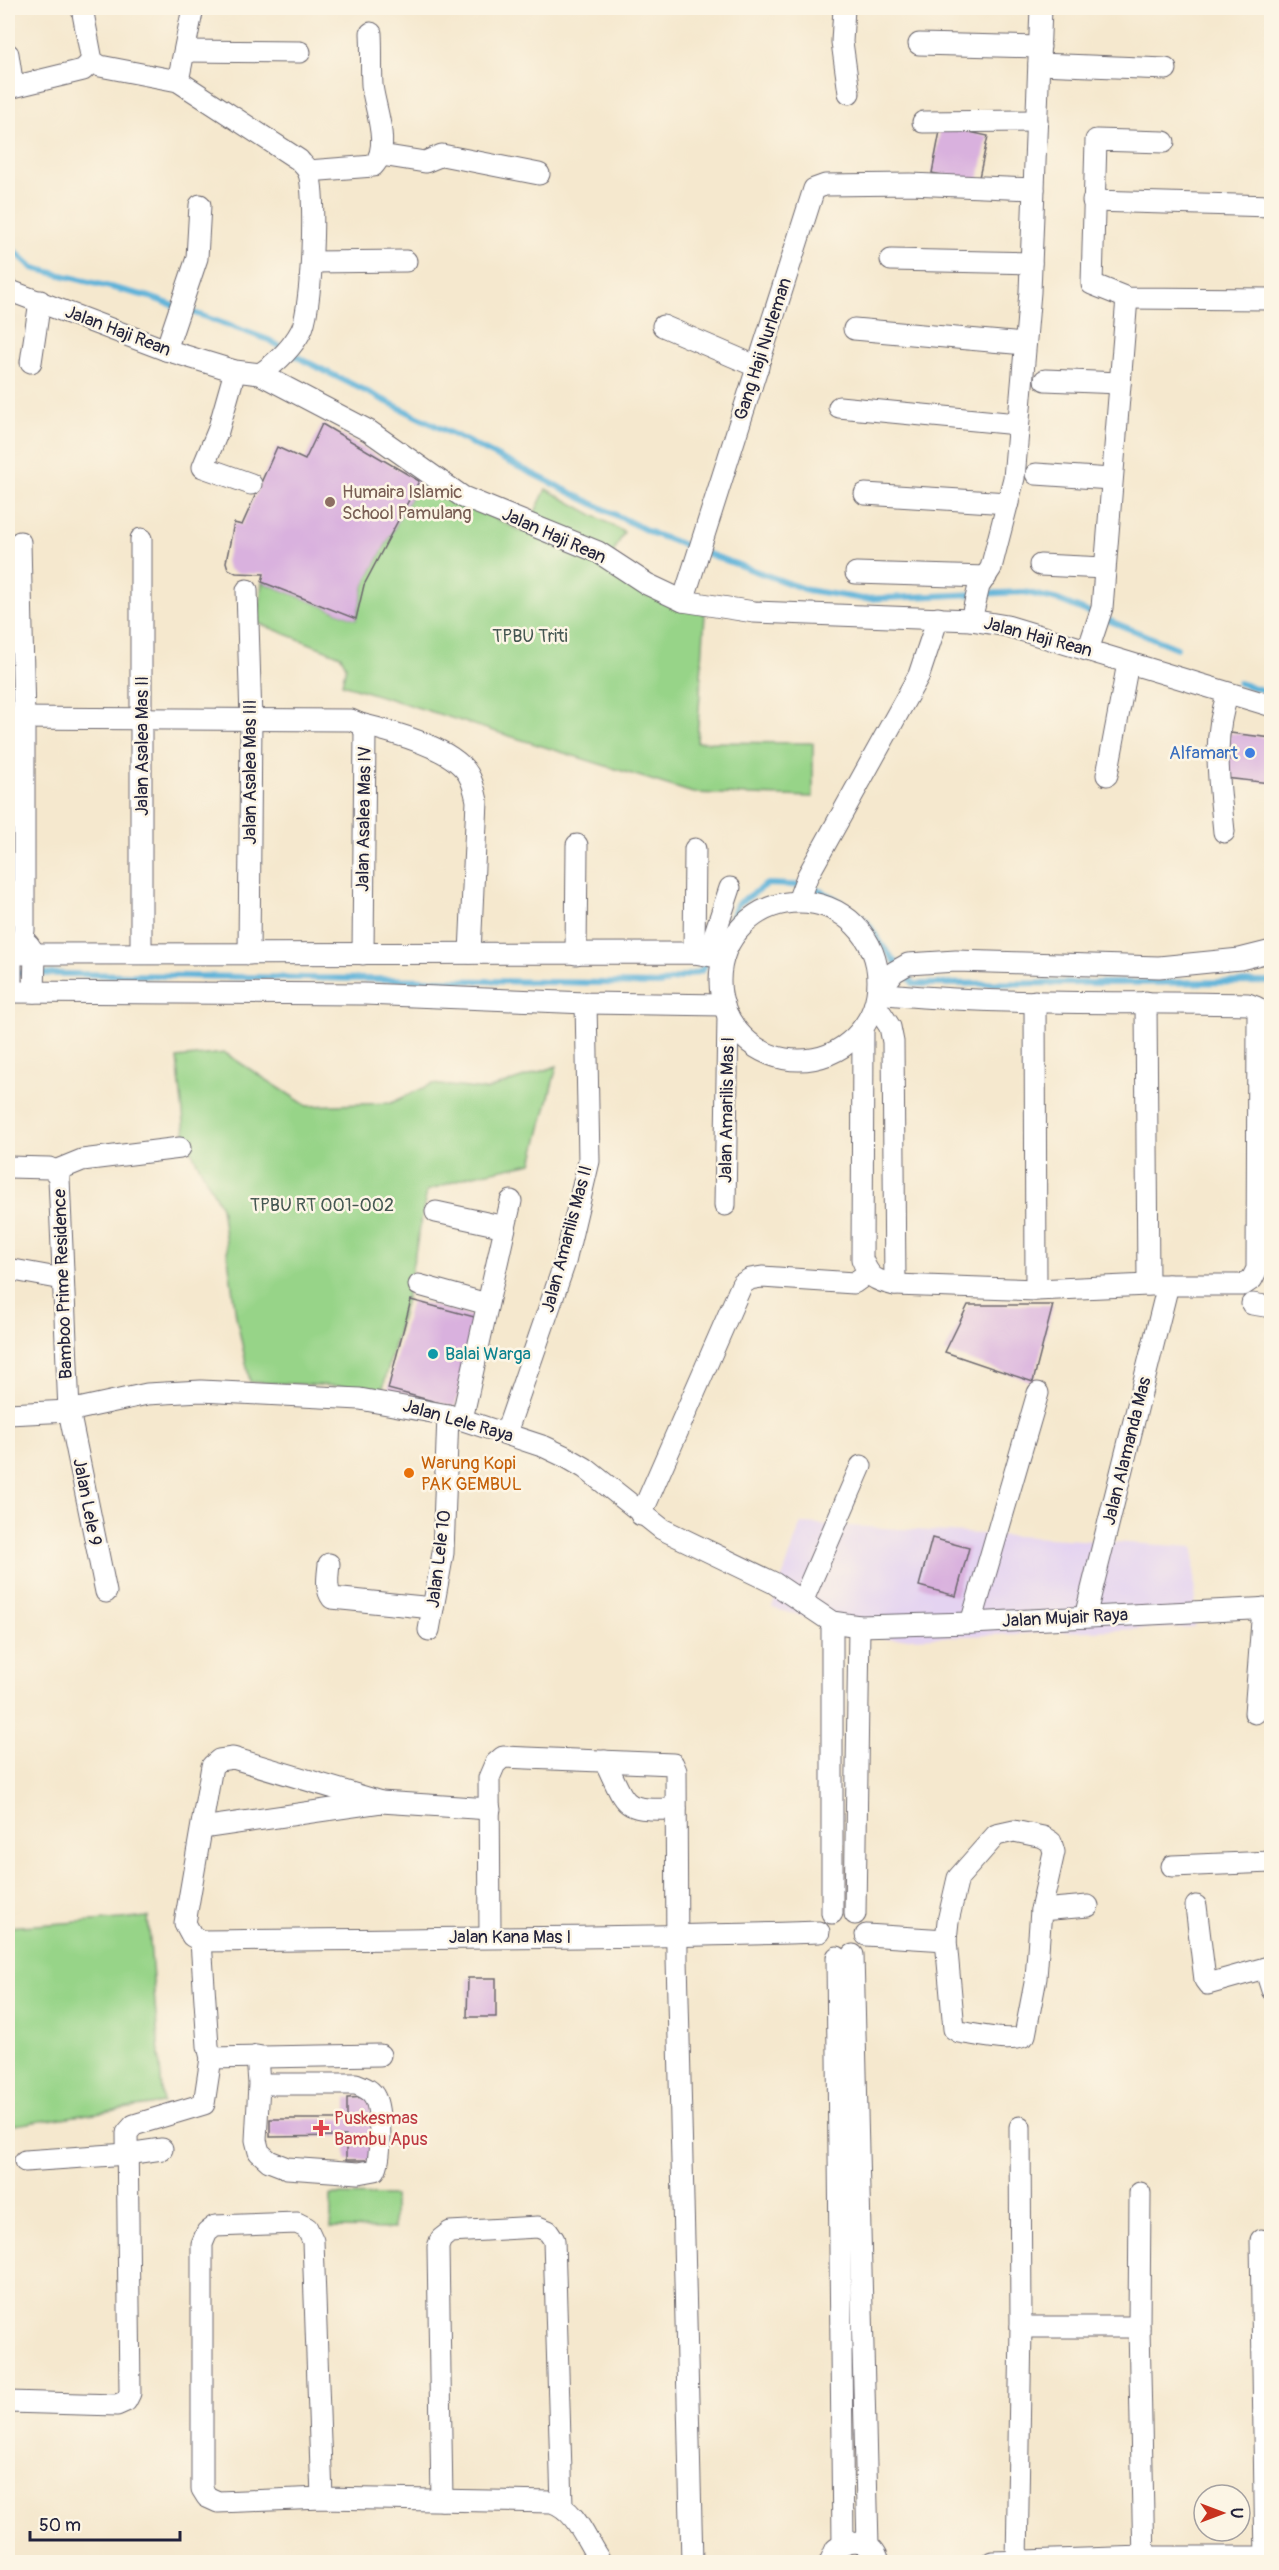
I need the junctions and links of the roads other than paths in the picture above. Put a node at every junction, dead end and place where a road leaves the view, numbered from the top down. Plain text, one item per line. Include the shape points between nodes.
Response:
1 (82, 8) edge
2 (193, 8) edge
3 (844, 8) edge
4 (1041, 8) edge
5 (371, 33) dead end
6 (920, 44) dead end
7 (185, 51) junction
8 (300, 52) dead end
9 (8, 54) edge
10 (1039, 56) junction
11 (92, 61) junction
12 (1166, 69) dead end
13 (178, 81) junction
14 (849, 93) dead end
15 (1037, 121) junction
16 (923, 122) dead end
17 (1164, 142) dead end
18 (381, 154) junction
19 (308, 171) junction
20 (539, 174) dead end
21 (1034, 189) junction
22 (1093, 201) junction
23 (200, 205) dead end
24 (1272, 206) edge
25 (891, 260) dead end
26 (406, 261) dead end
27 (312, 262) junction
28 (1031, 263) junction
29 (8, 290) edge
30 (1127, 298) junction
31 (1272, 299) edge
32 (40, 301) junction
33 (663, 326) dead end
34 (854, 329) dead end
35 (1025, 344) junction
36 (166, 350) junction
37 (31, 362) dead end
38 (758, 367) junction
39 (268, 368) junction
40 (235, 370) junction
41 (1045, 380) dead end
42 (1120, 383) junction
43 (839, 407) dead end
44 (1017, 424) junction
45 (1036, 474) dead end
46 (1111, 479) junction
47 (251, 484) dead end
48 (865, 494) dead end
49 (1008, 503) junction
50 (141, 539) dead end
51 (20, 542) dead end
52 (1040, 565) dead end
53 (1106, 568) junction
54 (856, 573) dead end
55 (247, 590) dead end
56 (978, 597) junction
57 (683, 600) junction
58 (938, 618) junction
59 (1088, 650) junction
60 (1128, 663) junction
61 (1228, 694) junction
62 (1272, 706) edge
63 (16, 718) edge
64 (142, 718) junction
65 (251, 719) junction
66 (360, 724) junction
67 (1107, 775) dead end
68 (1224, 832) dead end
69 (577, 845) dead end
70 (695, 849) dead end
71 (730, 888) dead end
72 (798, 901) junction
73 (19, 950) edge
74 (1272, 951) edge
75 (141, 953) junction
76 (470, 953) junction
77 (249, 954) junction
78 (363, 954) junction
79 (576, 954) junction
80 (709, 955) junction
81 (9, 992) edge
82 (34, 992) junction
83 (876, 999) junction
84 (1035, 1001) junction
85 (1146, 1002) junction
86 (586, 1003) junction
87 (726, 1010) junction
88 (863, 1028) junction
89 (180, 1148) dead end
90 (8, 1167) edge
91 (55, 1171) junction
92 (511, 1201) dead end
93 (725, 1205) dead end
94 (436, 1212) dead end
95 (505, 1227) junction
96 (8, 1269) edge
97 (868, 1273) junction
98 (63, 1279) junction
99 (419, 1285) dead end
100 (1158, 1285) junction
101 (895, 1286) junction
102 (1036, 1290) junction
103 (487, 1304) junction
104 (1038, 1393) dead end
105 (69, 1411) junction
106 (8, 1414) edge
107 (455, 1417) junction
108 (506, 1433) junction
109 (861, 1466) dead end
110 (641, 1515) junction
111 (329, 1564) dead end
112 (106, 1592) dead end
113 (802, 1602) junction
114 (433, 1608) junction
115 (1268, 1608) edge
116 (1085, 1617) junction
117 (832, 1622) junction
118 (971, 1623) junction
119 (859, 1626) junction
120 (429, 1630) dead end
121 (1256, 1713) dead end
122 (605, 1761) junction
123 (381, 1802) junction
124 (490, 1809) junction
125 (676, 1809) junction
126 (202, 1828) junction
127 (1272, 1862) edge
128 (1172, 1866) dead end
129 (1088, 1906) dead end
130 (1196, 1906) dead end
131 (1041, 1910) junction
132 (832, 1913) junction
133 (855, 1914) junction
134 (819, 1932) junction
135 (866, 1935) junction
136 (490, 1937) junction
137 (676, 1937) junction
138 (946, 1940) junction
139 (201, 1941) junction
140 (845, 1956) junction
141 (1268, 1967) edge
142 (1272, 1990) edge
143 (380, 2055) dead end
144 (257, 2056) junction
145 (344, 2056) junction
146 (211, 2058) junction
147 (346, 2083) junction
148 (259, 2084) junction
149 (1020, 2127) dead end
150 (162, 2149) dead end
151 (127, 2154) junction
152 (25, 2161) dead end
153 (1140, 2193) dead end
154 (1261, 2240) dead end
155 (1021, 2326) junction
156 (1139, 2326) junction
157 (8, 2402) edge
158 (322, 2498) junction
159 (442, 2500) junction
160 (562, 2505) junction
161 (843, 2544) junction
162 (873, 2554) edge
163 (1268, 2559) edge
164 (1144, 2560) edge
165 (602, 2562) edge
166 (692, 2562) edge
167 (830, 2562) edge
168 (993, 2562) edge
169 (1017, 2562) edge

1 - 11 street
2 - 7 street
3 - 14 street via 842,42
4 - 10 street
5 - 18 street via 372,87 380,115
6 - 10 street
7 - 8 street
7 - 13 street
9 - 11 street via 13,87 83,70
10 - 12 street
10 - 15 street
11 - 13 street via 100,66
13 - 19 street via 299,160
15 - 16 street
15 - 21 street
17 - 22 street via 1096,140
18 - 19 street via 373,166
18 - 20 street via 425,162 442,155
19 - 27 street
21 - 28 street
21 - 38 street, Gang Haji Nurleman via 910,184 825,185 814,189
22 - 24 street
22 - 30 street via 1092,284
23 - 36 street via 197,258
25 - 28 street
26 - 27 street
27 - 39 street via 302,330
28 - 35 street
29 - 32 street, Jalan Haji Rean
30 - 31 street
30 - 42 street
32 - 36 street, Jalan Haji Rean
32 - 37 street
33 - 38 street
34 - 35 street
35 - 44 street
36 - 40 street, Jalan Haji Rean
38 - 57 street, Gang Haji Nurleman
39 - 40 street, Jalan Haji Rean
39 - 57 street, Jalan Haji Rean via 464,497 598,552 647,584
40 - 47 street via 203,467
41 - 42 street
42 - 46 street
43 - 44 street
44 - 49 street via 1014,478
45 - 46 street
46 - 53 street
48 - 49 street
49 - 56 street via 991,568
50 - 64 street, Jalan Asalea Mas II
51 - 63 street
52 - 53 street
53 - 59 street via 1099,618
54 - 56 street
55 - 65 street, Jalan Asalea Mas III
56 - 58 street, Jalan Haji Rean
56 - 59 street, Jalan Haji Rean via 1007,626
57 - 58 street, Jalan Haji Rean via 754,612
58 - 72 street via 919,675 807,877
59 - 60 street, Jalan Haji Rean
60 - 61 street, Jalan Haji Rean
60 - 67 street
61 - 62 street, Jalan Haji Rean
61 - 68 street via 1216,755
63 - 64 street, Jalan Asalea Mas IV
63 - 73 street
64 - 65 street, Jalan Asalea Mas IV
64 - 75 street, Jalan Asalea Mas II
65 - 66 street, Jalan Asalea Mas IV via 351,720
65 - 77 street, Jalan Asalea Mas III
66 - 76 street via 414,738 467,771 473,783 477,801
66 - 78 street, Jalan Asalea Mas IV via 365,731
69 - 79 street
70 - 80 street
71 - 80 street
72 - 80 street via 759,912 732,940
72 - 83 street via 819,903 856,925 876,961
73 - 75 street
73 - 81 street
73 - 82 street
74 - 83 street via 1240,959 1159,967 956,961 901,968
75 - 77 street
76 - 78 street
76 - 79 street
77 - 78 street
79 - 80 street
80 - 87 street
81 - 82 street
82 - 86 street via 364,994
83 - 84 street
83 - 88 street
83 - 101 street via 893,1042
84 - 85 street
84 - 102 street
85 - 100 street, Jalan Alamanda Mas
85 - 100 street via 1248,1004 1256,1007 1258,1015 1257,1269 1244,1286
86 - 87 street
86 - 108 street, Jalan Amarilis Mas II via 589,1161 565,1262
87 - 88 street via 739,1032 754,1046 772,1056 792,1060 832,1053
87 - 93 street, Jalan Amarilis Mas I
88 - 97 street via 862,1259
89 - 91 street via 82,1160
90 - 91 street, Bamboo Prime Residence
91 - 98 street, Bamboo Prime Residence via 59,1178
92 - 95 street, Jalan Lele 10
94 - 95 street
95 - 103 street, Jalan Lele 10
96 - 98 street
97 - 101 street
97 - 110 street via 854,1283 762,1277 742,1284
98 - 105 street, Bamboo Prime Residence
99 - 103 street
100 - 102 street
100 - 116 street, Jalan Alamanda Mas
101 - 102 street
103 - 107 street, Jalan Lele 10
104 - 118 street
105 - 106 street, Jalan Lele Raya
105 - 107 street, Jalan Lele Raya via 147,1394 201,1391 360,1399
105 - 112 street, Jalan Lele 9
107 - 108 street, Jalan Lele Raya
107 - 114 street, Jalan Lele 10 via 443,1553
108 - 110 street, Jalan Lele Raya via 585,1468
109 - 113 street
110 - 113 street, Jalan Lele Raya via 774,1583
111 - 114 street via 327,1583 332,1598
113 - 117 street, Jalan Lele Raya
114 - 120 street, Jalan Lele 10
115 - 116 street, Jalan Mujair Raya
115 - 121 street
116 - 118 street, Jalan Mujair Raya
117 - 119 street, Jalan Lele Raya
117 - 132 street
118 - 119 street, Jalan Mujair Raya
119 - 133 street
122 - 124 street via 503,1757 489,1778
122 - 125 street via 624,1801 632,1808
122 - 125 street via 673,1764
123 - 124 street
123 - 126 street
123 - 126 street via 233,1758 219,1760 212,1766
124 - 136 street
125 - 137 street
126 - 139 street via 185,1923 192,1936
127 - 128 street
129 - 131 street
130 - 141 street via 1208,1984
131 - 138 street via 1054,1852 1051,1842 1014,1831 996,1835 958,1878
131 - 138 street via 1036,1978 1025,2035 1020,2038 954,2029
132 - 133 street
132 - 134 street
133 - 135 street
134 - 137 street, Jalan Kana Mas I
134 - 140 street via 824,1948
135 - 138 street
135 - 140 street via 864,1944
136 - 137 street, Jalan Kana Mas I
136 - 139 street, Jalan Kana Mas I
137 - 166 street
139 - 146 street
140 - 161 street
140 - 162 street
141 - 142 street
143 - 145 street
144 - 145 street
144 - 146 street
144 - 148 street
145 - 147 street
146 - 151 street via 204,2104 134,2125 127,2133
147 - 148 street
147 - 148 street via 366,2088 376,2099 380,2157 379,2164 370,2172 287,2168 269,2162 259,2152 256,2140
149 - 155 street
150 - 151 street
151 - 152 street
151 - 157 street via 130,2393 126,2401 117,2405
153 - 156 street
154 - 163 street
155 - 156 street
155 - 169 street
156 - 164 street
158 - 158 street via 218,2502 207,2497 202,2489 202,2244 215,2226 297,2223 307,2228 313,2241
158 - 159 street
159 - 160 street
159 - 160 street via 438,2247 450,2232 538,2227 548,2231 554,2240
160 - 165 street via 572,2513
161 - 162 street via 860,2541
161 - 167 street via 836,2548
163 - 164 street
164 - 169 street
168 - 169 street

